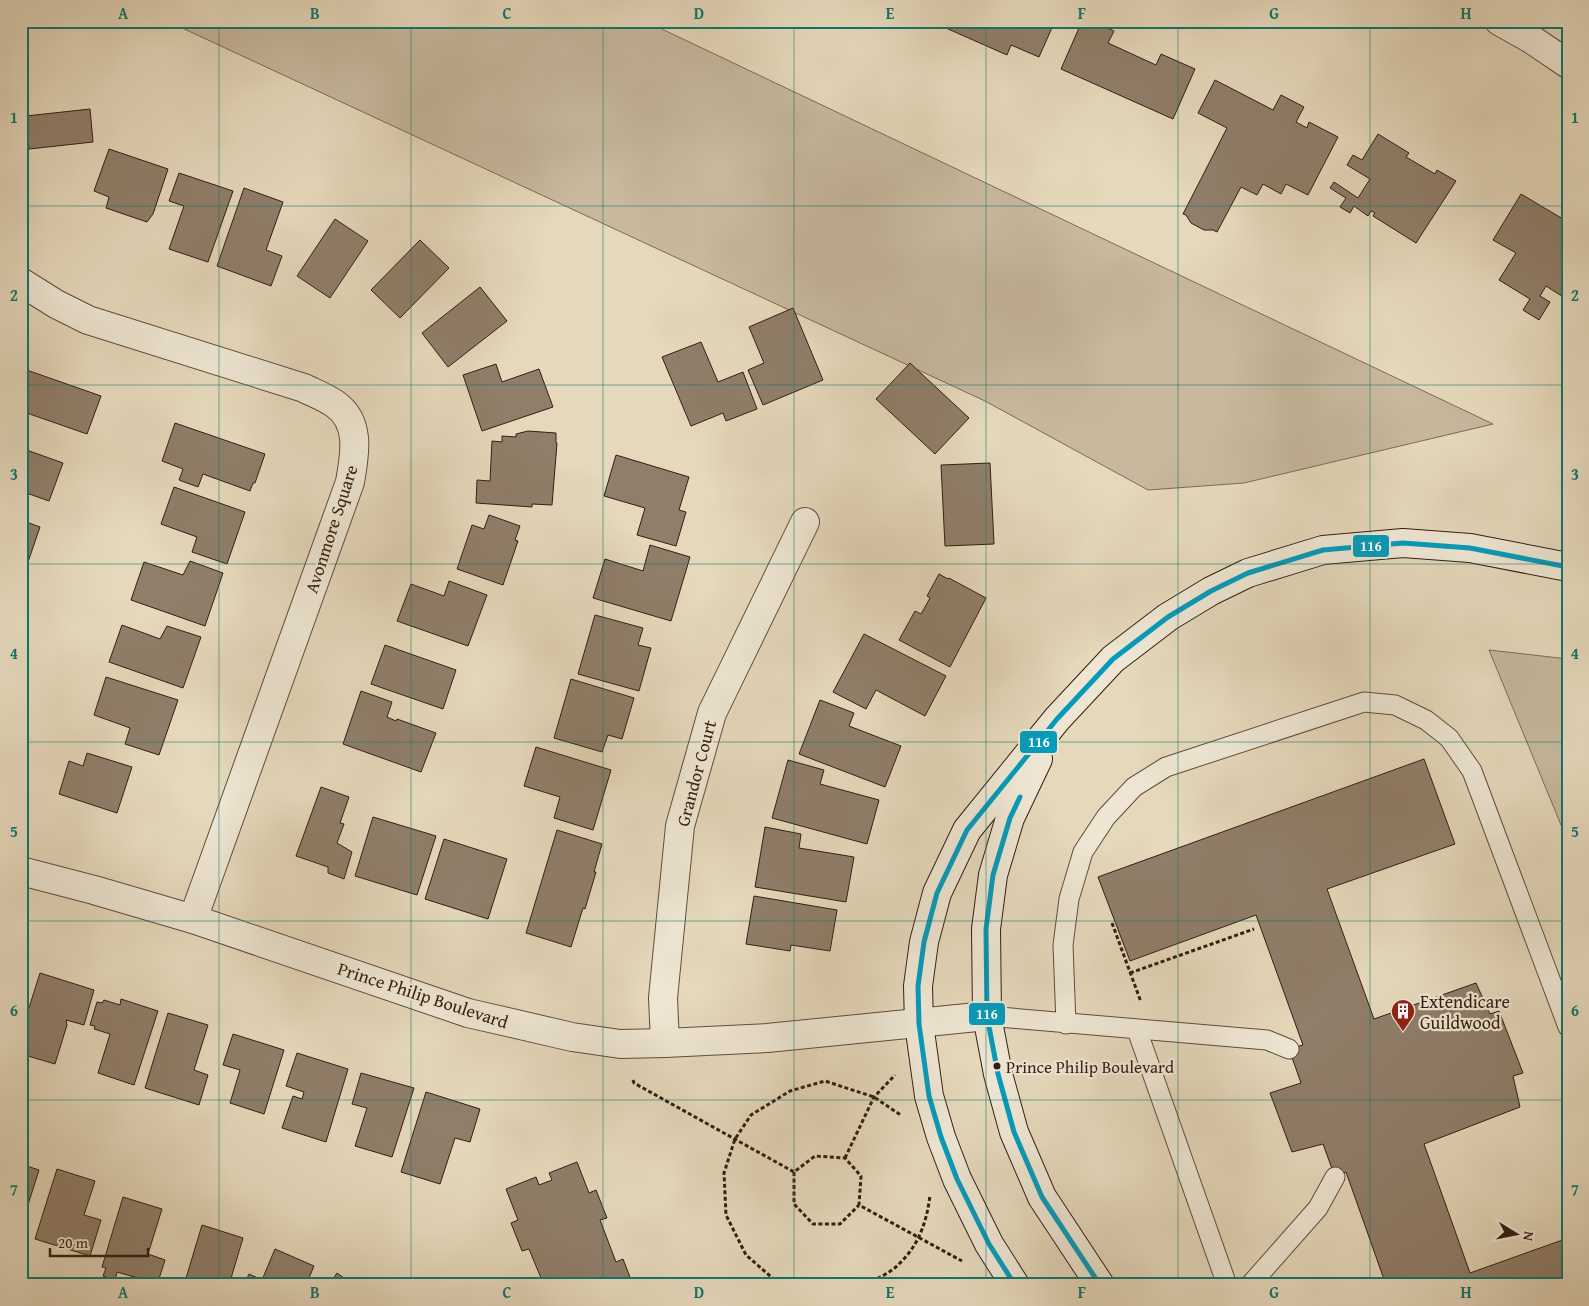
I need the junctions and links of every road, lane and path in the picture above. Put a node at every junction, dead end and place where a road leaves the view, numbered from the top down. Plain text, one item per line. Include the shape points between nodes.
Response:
1 (1499, 21) edge
2 (1568, 64) edge
3 (21, 282) edge
4 (805, 522) dead end
5 (1568, 567) edge
6 (1056, 719) junction
7 (21, 871) edge
8 (193, 919) junction
9 (1112, 923) dead end
10 (1254, 929) dead end
11 (1130, 973) junction
12 (987, 1016) junction
13 (920, 1024) junction
14 (1066, 1024) junction
15 (1568, 1027) edge
16 (1144, 1030) junction
17 (665, 1043) junction
18 (1289, 1049) dead end
19 (895, 1074) dead end
20 (633, 1080) dead end
21 (874, 1097) junction
22 (908, 1121) dead end
23 (735, 1140) junction
24 (845, 1158) junction
25 (794, 1172) junction
26 (1335, 1177) dead end
27 (931, 1186) dead end
28 (859, 1205) junction
29 (919, 1239) junction
30 (967, 1264) dead end
31 (787, 1285) edge
32 (866, 1285) edge
33 (1015, 1285) edge
34 (1100, 1285) edge
35 (1227, 1285) edge
36 (1250, 1285) edge

1 - 2 street
3 - 8 street, Avonmore Square via 88,320 304,388 335,404 352,422 355,453 350,482
4 - 17 street, Grandor Court via 712,713 680,826 663,998
5 - 6 street via 1470,548 1403,543 1323,550 1248,573 1168,617 1113,659
6 - 12 street via 1010,818 993,875 986,929
6 - 13 street via 967,830 937,893 924,942 918,986
7 - 8 street, Prince Philip Boulevard
8 - 17 street, Prince Philip Boulevard via 468,1013 572,1037 620,1044
9 - 11 path
10 - 11 path
11 - 16 path
12 - 13 street, Prince Philip Boulevard
12 - 14 lane
12 - 34 street via 1014,1132 1042,1197
13 - 17 street, Prince Philip Boulevard via 766,1038
13 - 33 street via 929,1096 941,1137 957,1179 989,1244
14 - 15 lane via 1063,945 1069,899 1082,852 1134,787 1166,767 1364,702 1395,705 1426,720 1449,738 1472,772
14 - 16 lane
16 - 18 lane via 1267,1040
16 - 35 lane
19 - 21 path
20 - 23 path
21 - 22 path
21 - 23 path via 824,1081 790,1091 751,1115
21 - 24 path
23 - 25 path
23 - 31 path via 724,1173 726,1215 746,1254 777,1282
24 - 25 path via 815,1156
24 - 28 path via 861,1176
25 - 28 path via 794,1204 813,1224 840,1224
26 - 36 lane via 1318,1208
27 - 29 path via 928,1214
28 - 29 path
29 - 30 path
29 - 32 path via 898,1265

